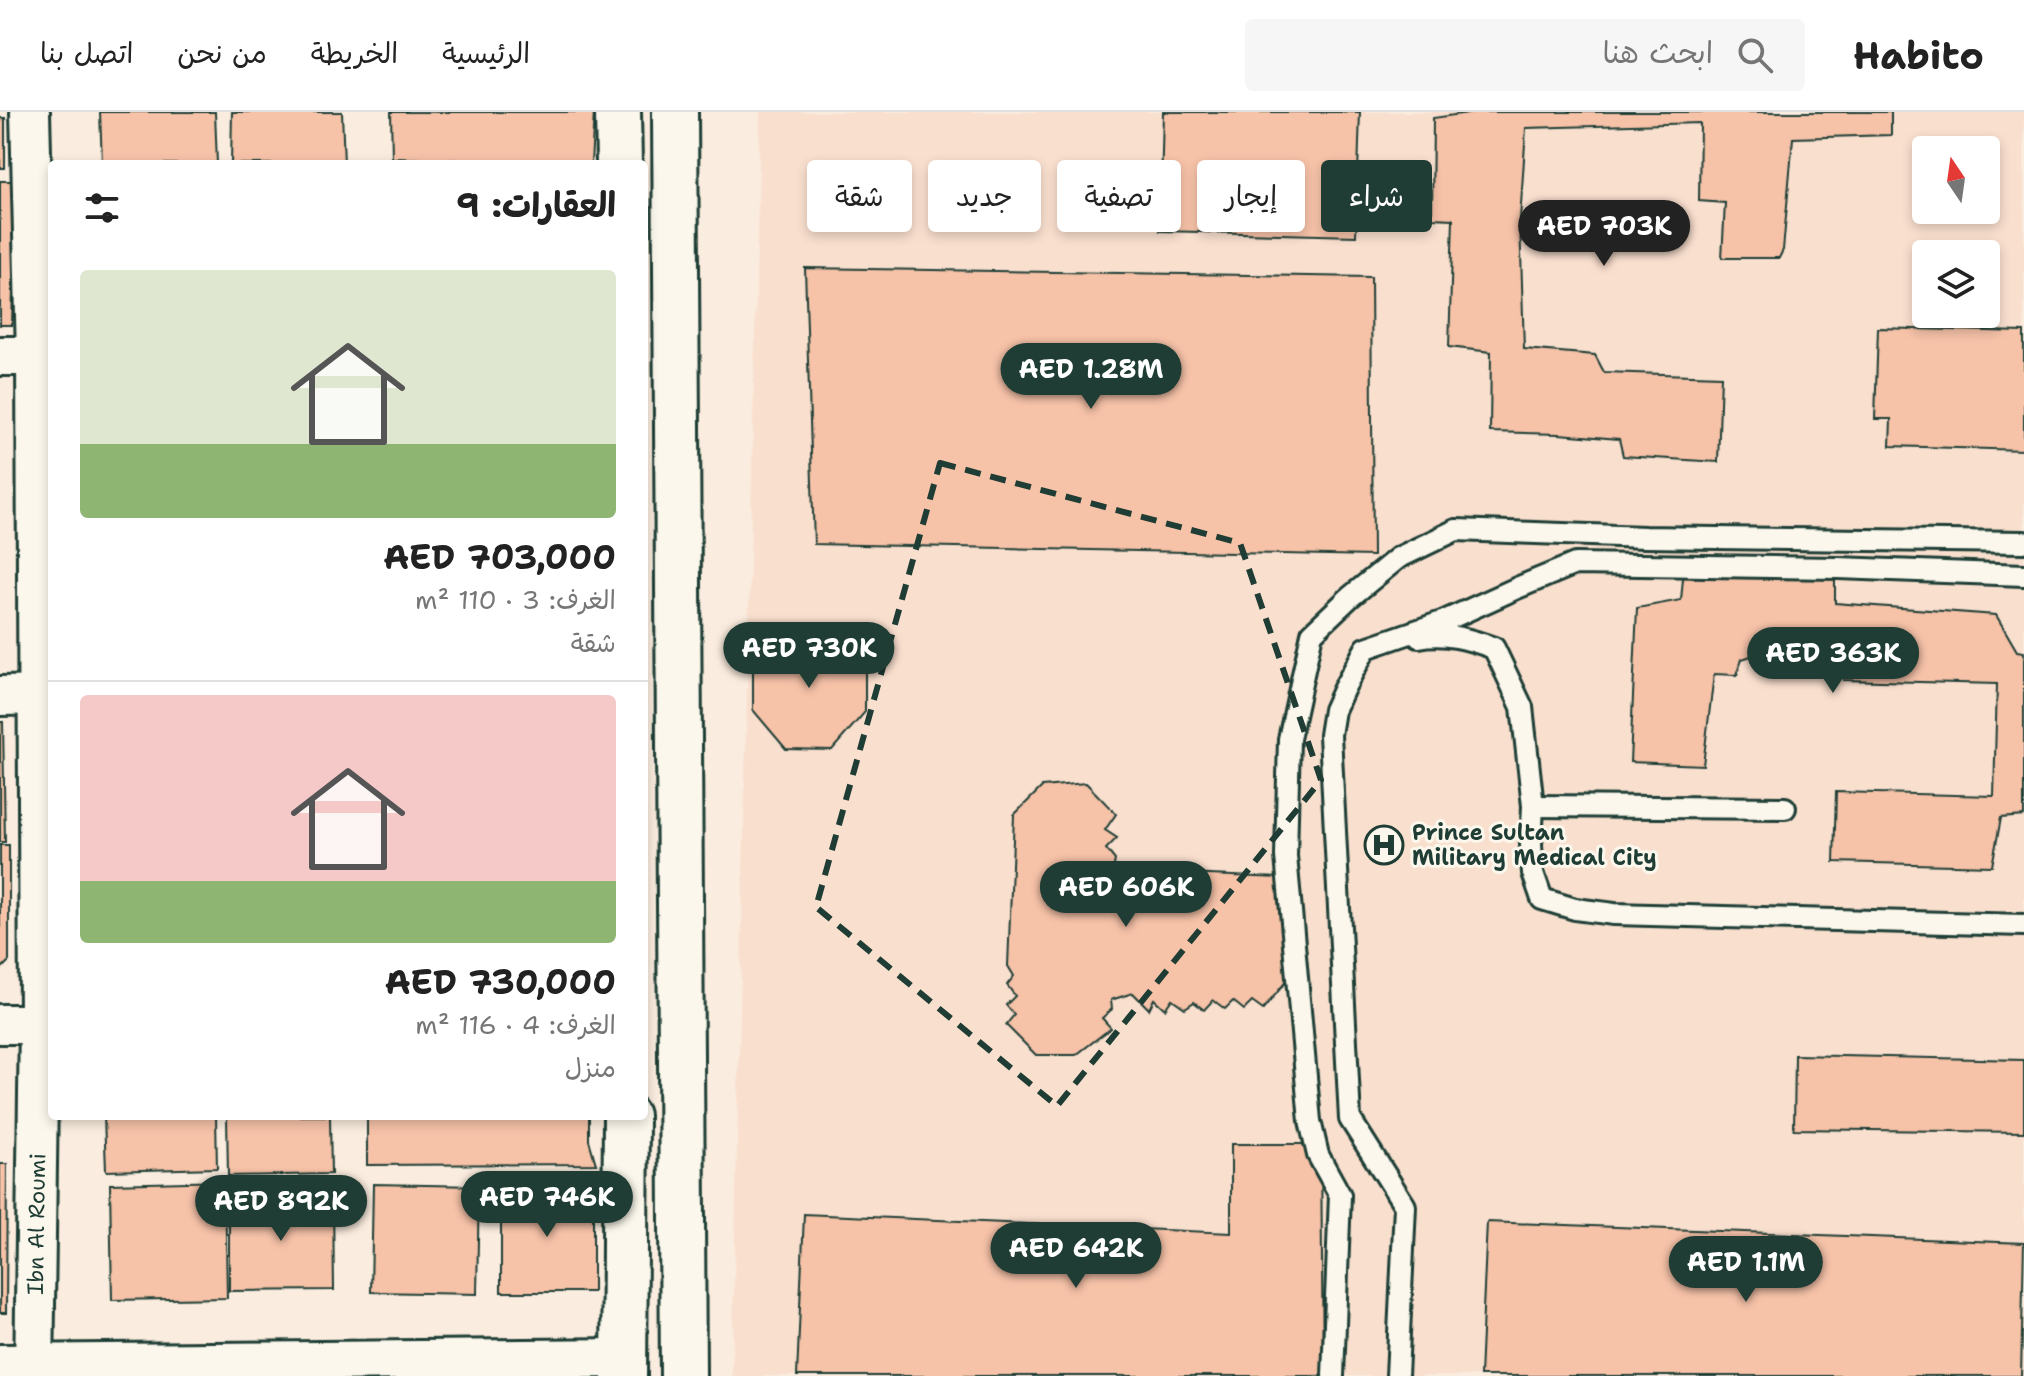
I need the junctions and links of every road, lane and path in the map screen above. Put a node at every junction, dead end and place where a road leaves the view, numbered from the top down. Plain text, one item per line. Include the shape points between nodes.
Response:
1 (30, 112) edge
2 (618, 112) edge
3 (675, 112) edge
4 (619, 160) edge
5 (660, 239) edge
6 (29, 356) edge
7 (2024, 542) edge
8 (2024, 575) edge
9 (1366, 648) junction
10 (29, 695) edge
11 (1533, 806) junction
12 (1785, 808) dead end
13 (2024, 925) edge
14 (0, 1024) edge
15 (45, 1024) edge
16 (626, 1120) edge
17 (624, 1367) edge
18 (23, 1368) edge
19 (683, 1376) edge
20 (1333, 1376) edge
21 (1397, 1376) edge

1 - 6 street, Ibn Al Roumi
2 - 4 street
3 - 5 street
5 - 19 street
6 - 10 street, Ibn Al Roumi
7 - 20 lane via 1456,530 1398,558 1312,633 1289,739 1286,856 1310,1121 1318,1155 1340,1195
8 - 9 lane via 1575,564 1442,622
9 - 11 lane via 1432,635 1465,637 1494,648 1522,707
9 - 21 lane via 1334,710 1330,735 1350,1119 1405,1206
10 - 15 street, Ibn Al Roumi
11 - 12 lane
11 - 13 lane via 1533,873 1542,899 1575,909
14 - 15 street
15 - 18 street, Ibn Al Roumi
16 - 17 street
17 - 18 street

